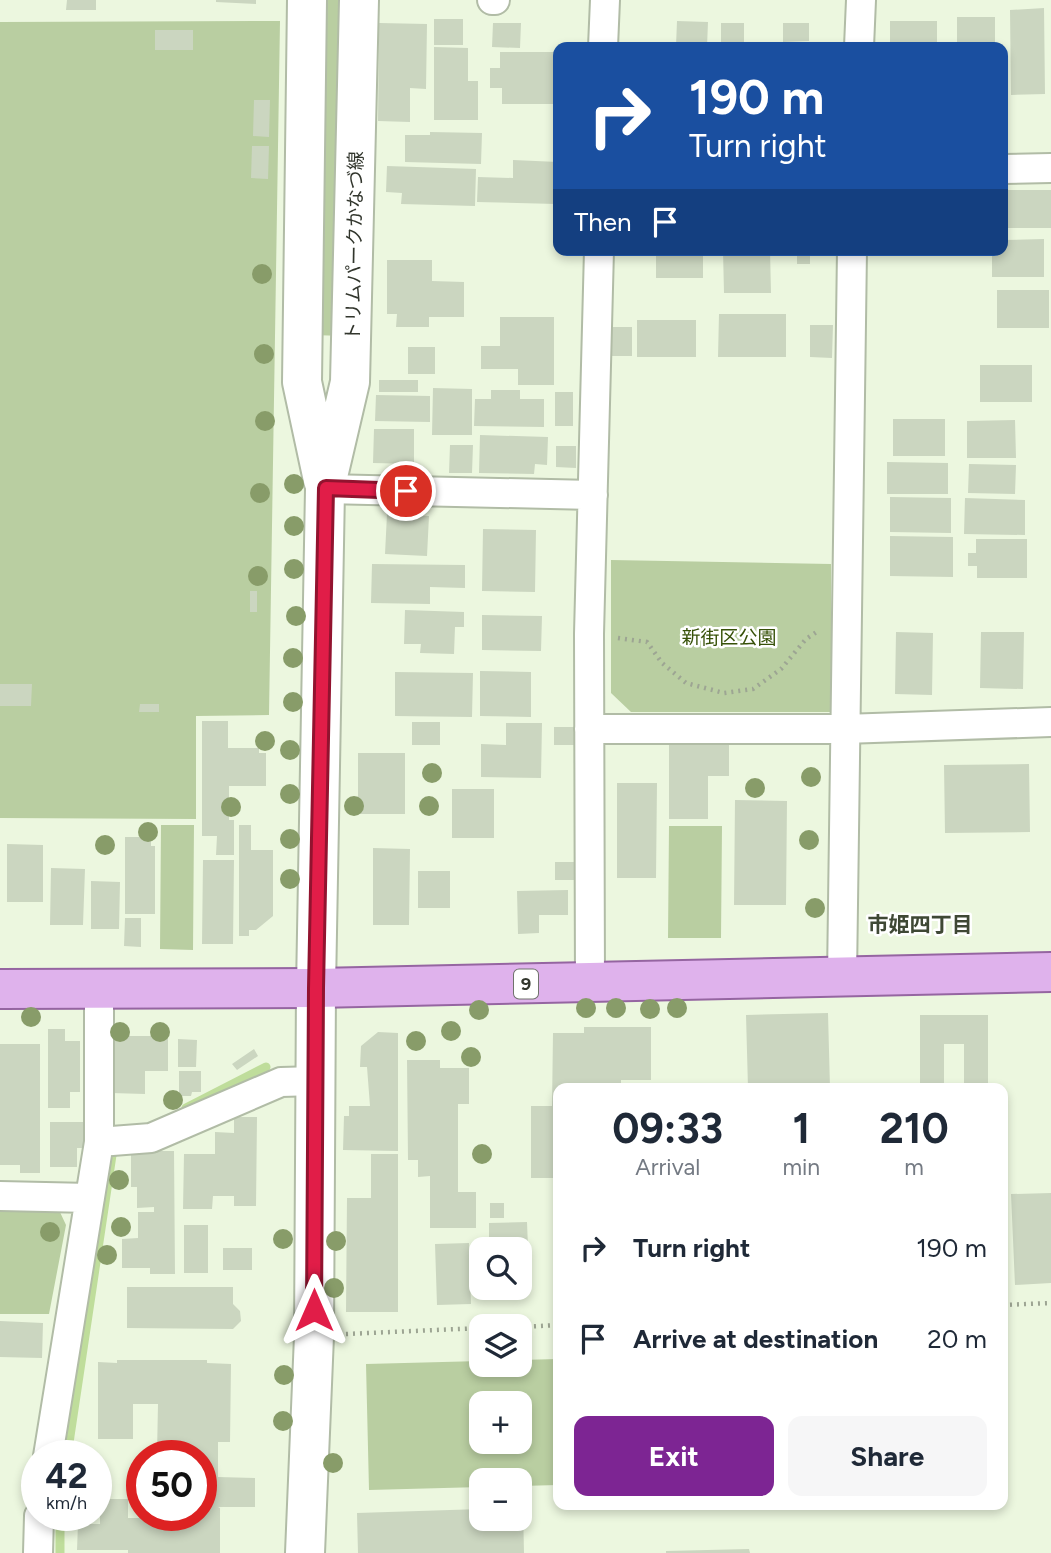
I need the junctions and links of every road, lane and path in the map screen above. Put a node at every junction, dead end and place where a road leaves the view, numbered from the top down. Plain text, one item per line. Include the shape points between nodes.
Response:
1 (307, 0) edge
2 (359, 0) edge
3 (604, 0) edge
4 (861, 0) edge
5 (603, 42) edge
6 (859, 42) edge
7 (1008, 169) edge
8 (1051, 169) edge
9 (598, 256) edge
10 (852, 256) edge
11 (326, 488) junction
12 (593, 495) junction
13 (819, 630) dead end
14 (589, 634) junction
15 (1051, 722) edge
16 (589, 729) junction
17 (844, 729) junction
18 (1051, 972) edge
19 (842, 977) junction
20 (590, 983) junction
21 (316, 988) junction
22 (0, 989) edge
23 (99, 989) junction
24 (316, 1081) junction
25 (99, 1142) junction
26 (0, 1196) edge
27 (90, 1198) junction
28 (1051, 1303) edge
29 (1008, 1305) edge
30 (553, 1325) edge
31 (532, 1326) edge
32 (469, 1329) edge
33 (314, 1336) junction
34 (51, 1440) edge
35 (39, 1531) edge
36 (38, 1553) edge
37 (304, 1553) edge

1 - 11 main road, トリムパークかなづ線 via 302,382
2 - 11 main road, トリムパークかなづ線 via 350,382
3 - 5 street
4 - 6 street
7 - 8 street
9 - 12 street
10 - 17 street
11 - 12 street
11 - 21 main road, トリムパークかなづ線
12 - 14 street
13 - 14 path via 781,669 753,689 724,693 686,683 662,663 647,642
14 - 16 street
15 - 17 street
16 - 17 street
16 - 20 street
17 - 19 street
18 - 19 main road, 9
19 - 20 main road, 9
20 - 21 main road, 9
21 - 23 main road, 9
21 - 24 main road, トリムパークかなづ線
22 - 23 main road, 9
23 - 25 street
24 - 25 street via 281,1082 151,1138
24 - 33 main road, トリムパークかなづ線
25 - 27 street
26 - 27 street
27 - 34 street
28 - 29 path
30 - 31 path
32 - 33 path
33 - 37 main road, トリムパークかなづ線
35 - 36 street

